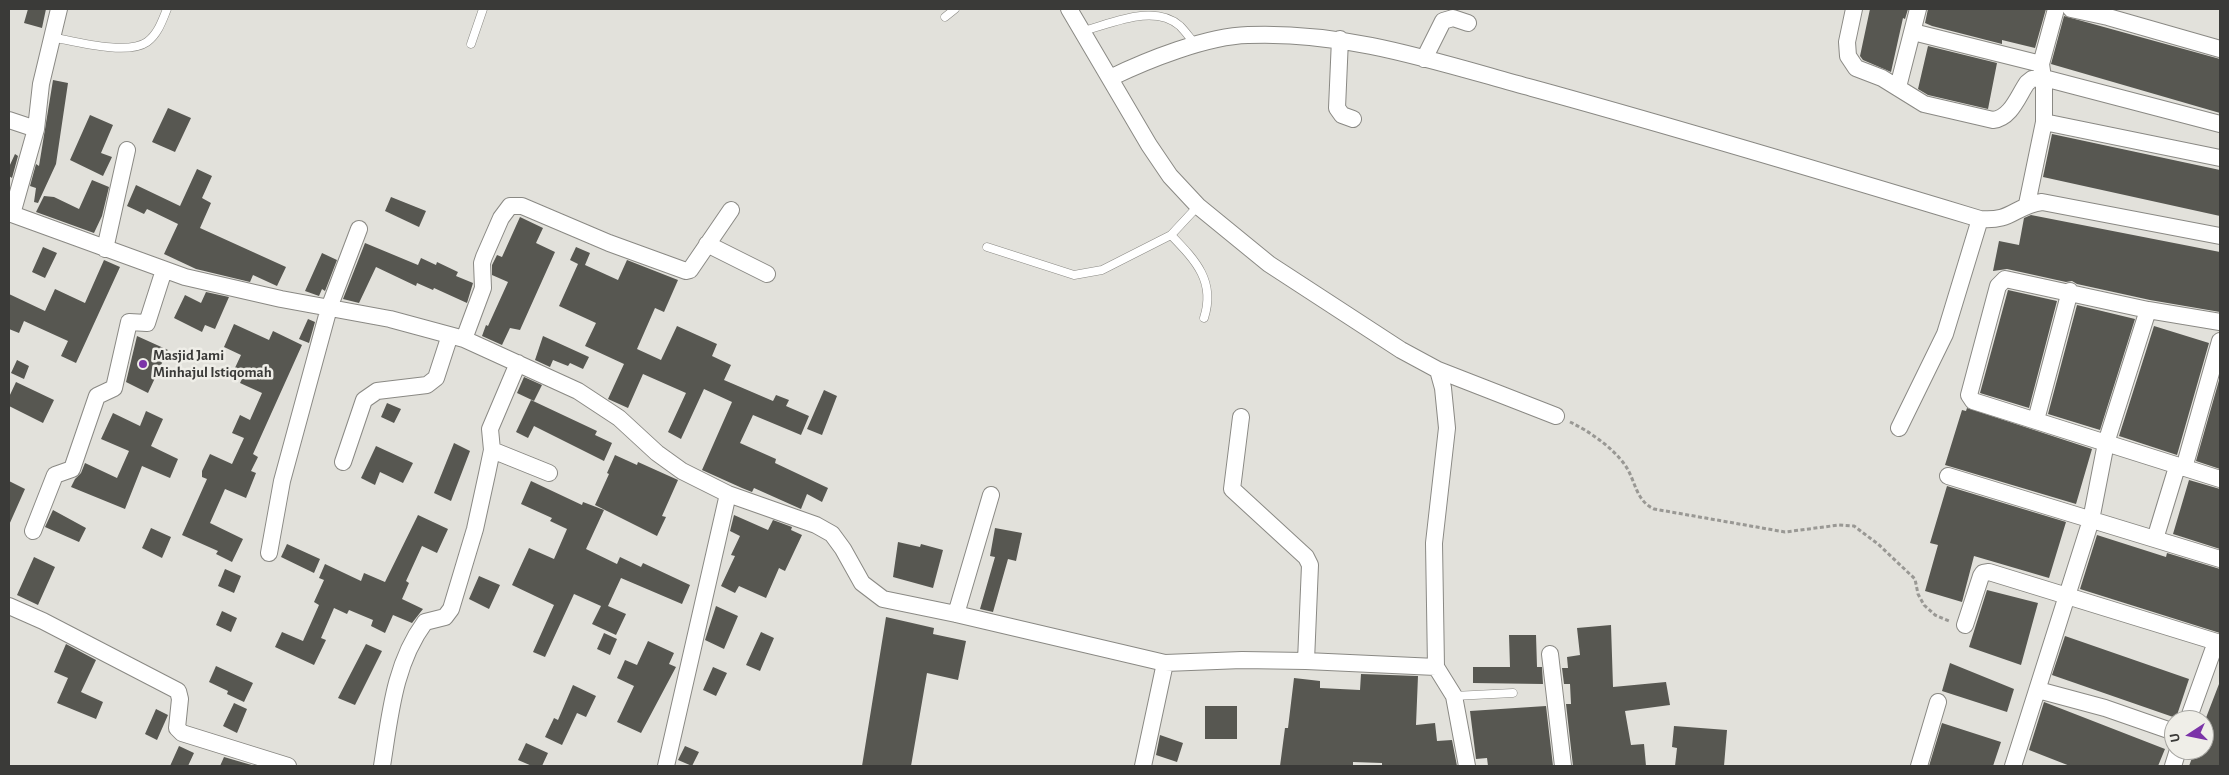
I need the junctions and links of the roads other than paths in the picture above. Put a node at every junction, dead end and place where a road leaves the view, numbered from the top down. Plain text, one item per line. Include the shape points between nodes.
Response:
1 (59, 9) edge
2 (167, 9) edge
3 (483, 9) edge
4 (955, 9) edge
5 (1069, 9) edge
6 (1854, 9) edge
7 (1918, 9) edge
8 (2056, 9) edge
9 (2071, 9) edge
10 (945, 17) dead end
11 (1468, 23) dead end
12 (1083, 31) junction
13 (1913, 32) junction
14 (51, 37) junction
15 (1340, 39) junction
16 (471, 44) dead end
17 (1196, 46) junction
18 (2220, 49) edge
19 (1424, 59) junction
20 (2042, 71) junction
21 (1110, 78) junction
22 (1898, 87) junction
23 (1353, 119) dead end
24 (9, 120) edge
25 (2044, 122) junction
26 (2220, 124) edge
27 (36, 129) junction
28 (128, 150) dead end
29 (2220, 158) edge
30 (2027, 204) junction
31 (1198, 206) junction
32 (731, 210) dead end
33 (10, 214) edge
34 (1980, 219) junction
35 (359, 229) dead end
36 (1171, 235) junction
37 (2220, 236) edge
38 (707, 244) junction
39 (987, 247) dead end
40 (105, 249) junction
41 (164, 270) junction
42 (767, 274) dead end
43 (2070, 291) junction
44 (329, 308) junction
45 (2148, 310) junction
46 (1204, 318) dead end
47 (2220, 322) edge
48 (457, 337) junction
49 (2220, 341) edge
50 (518, 363) junction
51 (1438, 370) junction
52 (1556, 416) road end
53 (1241, 417) dead end
54 (2036, 420) junction
55 (1899, 428) dead end
56 (2106, 443) junction
57 (492, 450) junction
58 (343, 462) dead end
59 (2181, 467) junction
60 (549, 473) dead end
61 (1948, 476) dead end
62 (2220, 479) edge
63 (728, 494) junction
64 (991, 495) dead end
65 (2091, 520) junction
66 (34, 531) dead end
67 (2155, 539) junction
68 (268, 552) dead end
69 (2220, 559) edge
70 (2066, 595) junction
71 (9, 606) edge
72 (956, 614) junction
73 (1965, 625) road end
74 (2218, 643) edge
75 (1550, 654) dead end
76 (1306, 661) junction
77 (1165, 663) junction
78 (1436, 667) junction
79 (2038, 690) junction
80 (1513, 693) dead end
81 (1454, 696) junction
82 (1938, 702) dead end
83 (2192, 710) edge
84 (2164, 729) edge
85 (2016, 765) edge
86 (290, 766) edge
87 (382, 766) edge
88 (666, 766) edge
89 (1142, 766) edge
90 (1467, 766) edge
91 (1563, 766) edge
92 (1918, 766) edge

1 - 14 street
2 - 14 lane via 160,27 138,46 106,46
3 - 16 lane
4 - 10 lane
5 - 12 street
6 - 22 street via 1847,42 1851,62 1856,68
7 - 13 street
8 - 20 street
9 - 18 street
11 - 19 street via 1453,18 1442,21
12 - 17 lane via 1138,16 1161,17 1179,26
12 - 21 street
13 - 20 street
13 - 22 street
14 - 27 street
15 - 17 street via 1245,35
15 - 19 street
15 - 23 street via 1338,108 1342,115
17 - 21 street via 1146,60
19 - 34 street via 1612,110
20 - 22 street via 2032,79 2007,114 1993,120 1924,104
20 - 25 street
20 - 26 street
21 - 31 street via 1170,176
24 - 27 street
25 - 29 street
25 - 30 street
27 - 33 street
28 - 40 street
30 - 34 street via 2005,218
30 - 37 street via 2059,204
31 - 36 lane
31 - 51 street via 1269,264 1401,350
32 - 38 street
33 - 40 street
34 - 55 street via 1945,334
35 - 44 street
36 - 39 lane via 1102,270 1074,275
36 - 46 lane via 1196,261 1202,274 1209,298
38 - 42 street
38 - 48 street via 690,270 682,270 600,240 522,206 510,206 501,218 484,257 484,288
40 - 41 street
41 - 44 street
41 - 66 street via 147,323 129,322 114,388 97,396 72,469 55,475
43 - 45 street
43 - 54 street
43 - 54 street via 2009,278 2000,282 1969,390 1973,401
44 - 48 street via 390,319
44 - 68 street via 282,481
45 - 47 street
45 - 56 street
48 - 50 street
48 - 58 street via 436,378 426,385 377,391 364,400
49 - 59 street
50 - 57 street via 490,429
50 - 63 street via 578,391 619,418 670,464
51 - 52 street
51 - 78 street via 1447,428 1434,543
53 - 76 street via 1232,489 1306,557 1310,565
54 - 56 street
56 - 59 street
56 - 65 street
57 - 60 street
57 - 87 street via 475,529 449,614 425,622 396,683
59 - 62 street
59 - 67 street
61 - 65 street
63 - 72 street via 816,525 832,534 862,583 883,599
63 - 88 street
64 - 72 street
65 - 67 street
65 - 70 street
67 - 69 street
70 - 73 street via 1985,572
70 - 74 street
70 - 79 street
71 - 86 street via 178,691 179,732
72 - 77 street
74 - 83 street
75 - 91 street
76 - 77 street
76 - 78 street
77 - 89 street
78 - 81 street
79 - 84 street
79 - 85 street
80 - 81 lane
81 - 90 street
82 - 92 street

